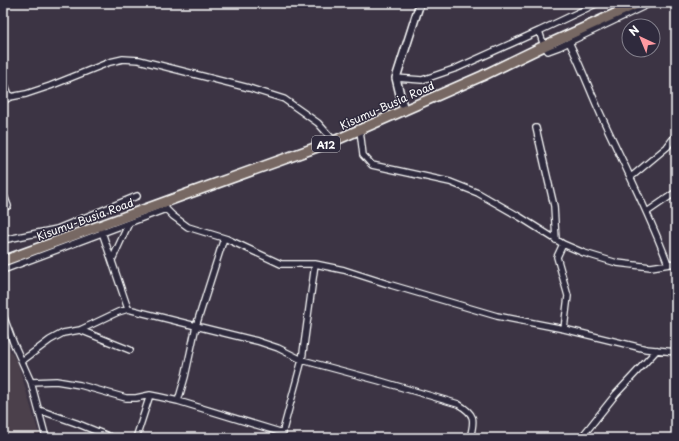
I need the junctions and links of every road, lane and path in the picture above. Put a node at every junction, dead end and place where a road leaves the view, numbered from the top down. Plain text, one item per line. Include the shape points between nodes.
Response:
1 (420, 3) edge
2 (598, 3) edge
3 (639, 3) edge
4 (651, 3) edge
5 (539, 31) junction
6 (569, 42) junction
7 (544, 46) junction
8 (396, 78) junction
9 (3, 80) edge
10 (10, 97) junction
11 (3, 101) edge
12 (404, 111) junction
13 (536, 128) dead end
14 (360, 130) junction
15 (676, 135) edge
16 (334, 141) junction
17 (631, 177) junction
18 (676, 192) edge
19 (3, 193) edge
20 (136, 196) dead end
21 (8, 206) dead end
22 (647, 212) junction
23 (129, 223) junction
24 (101, 230) junction
25 (224, 238) junction
26 (3, 240) edge
27 (556, 240) junction
28 (563, 244) junction
29 (112, 260) junction
30 (3, 262) edge
31 (676, 263) edge
32 (315, 264) junction
33 (668, 264) junction
34 (3, 270) edge
35 (128, 309) junction
36 (3, 315) edge
37 (196, 326) junction
38 (564, 329) junction
39 (80, 330) junction
40 (130, 350) dead end
41 (657, 350) junction
42 (676, 352) edge
43 (302, 360) junction
44 (22, 361) junction
45 (31, 382) junction
46 (150, 395) junction
47 (178, 401) junction
48 (39, 410) junction
49 (282, 435) edge
50 (46, 438) edge
51 (113, 438) edge
52 (136, 438) edge
53 (470, 438) edge
54 (581, 438) edge

1 - 8 street
2 - 5 street
3 - 7 highway, Kisumu-Busia Road / A12
4 - 6 street
5 - 7 street
5 - 8 street via 450,71 422,80
6 - 7 street via 548,51
6 - 17 street
7 - 12 highway, Kisumu-Busia Road / A12
8 - 12 street
9 - 10 street
10 - 11 street
10 - 16 street via 26,94 110,62 123,59 139,60 284,99 318,123
12 - 14 highway, Kisumu-Busia Road / A12
13 - 27 street via 554,206
14 - 16 highway, Kisumu-Busia Road / A12
14 - 27 street via 363,155 372,165 450,182 478,193
15 - 17 street via 667,147
16 - 24 highway, Kisumu-Busia Road / A12 via 208,186
17 - 22 street
18 - 22 street
19 - 21 street
20 - 26 street via 56,229
22 - 33 street
23 - 24 street
23 - 25 street via 165,206 188,227
23 - 29 street
24 - 29 street
24 - 30 highway, Kisumu-Busia Road / A12
24 - 34 street
25 - 32 street via 281,264
25 - 37 street
27 - 28 street
28 - 33 street via 618,263 650,267
28 - 38 street via 557,257 568,296
29 - 35 street
31 - 33 street
32 - 38 street via 344,270 497,316
32 - 43 street
35 - 37 street
35 - 39 street
36 - 44 street
37 - 43 street via 258,341
37 - 47 street
38 - 41 street
39 - 40 street
39 - 44 street via 63,333
41 - 42 street
41 - 54 street via 616,394
43 - 49 street
43 - 53 street via 458,404 472,415
44 - 45 street
45 - 46 street via 64,382 126,398
45 - 48 street
46 - 47 street
46 - 52 street
47 - 49 street
48 - 50 street
48 - 51 street

